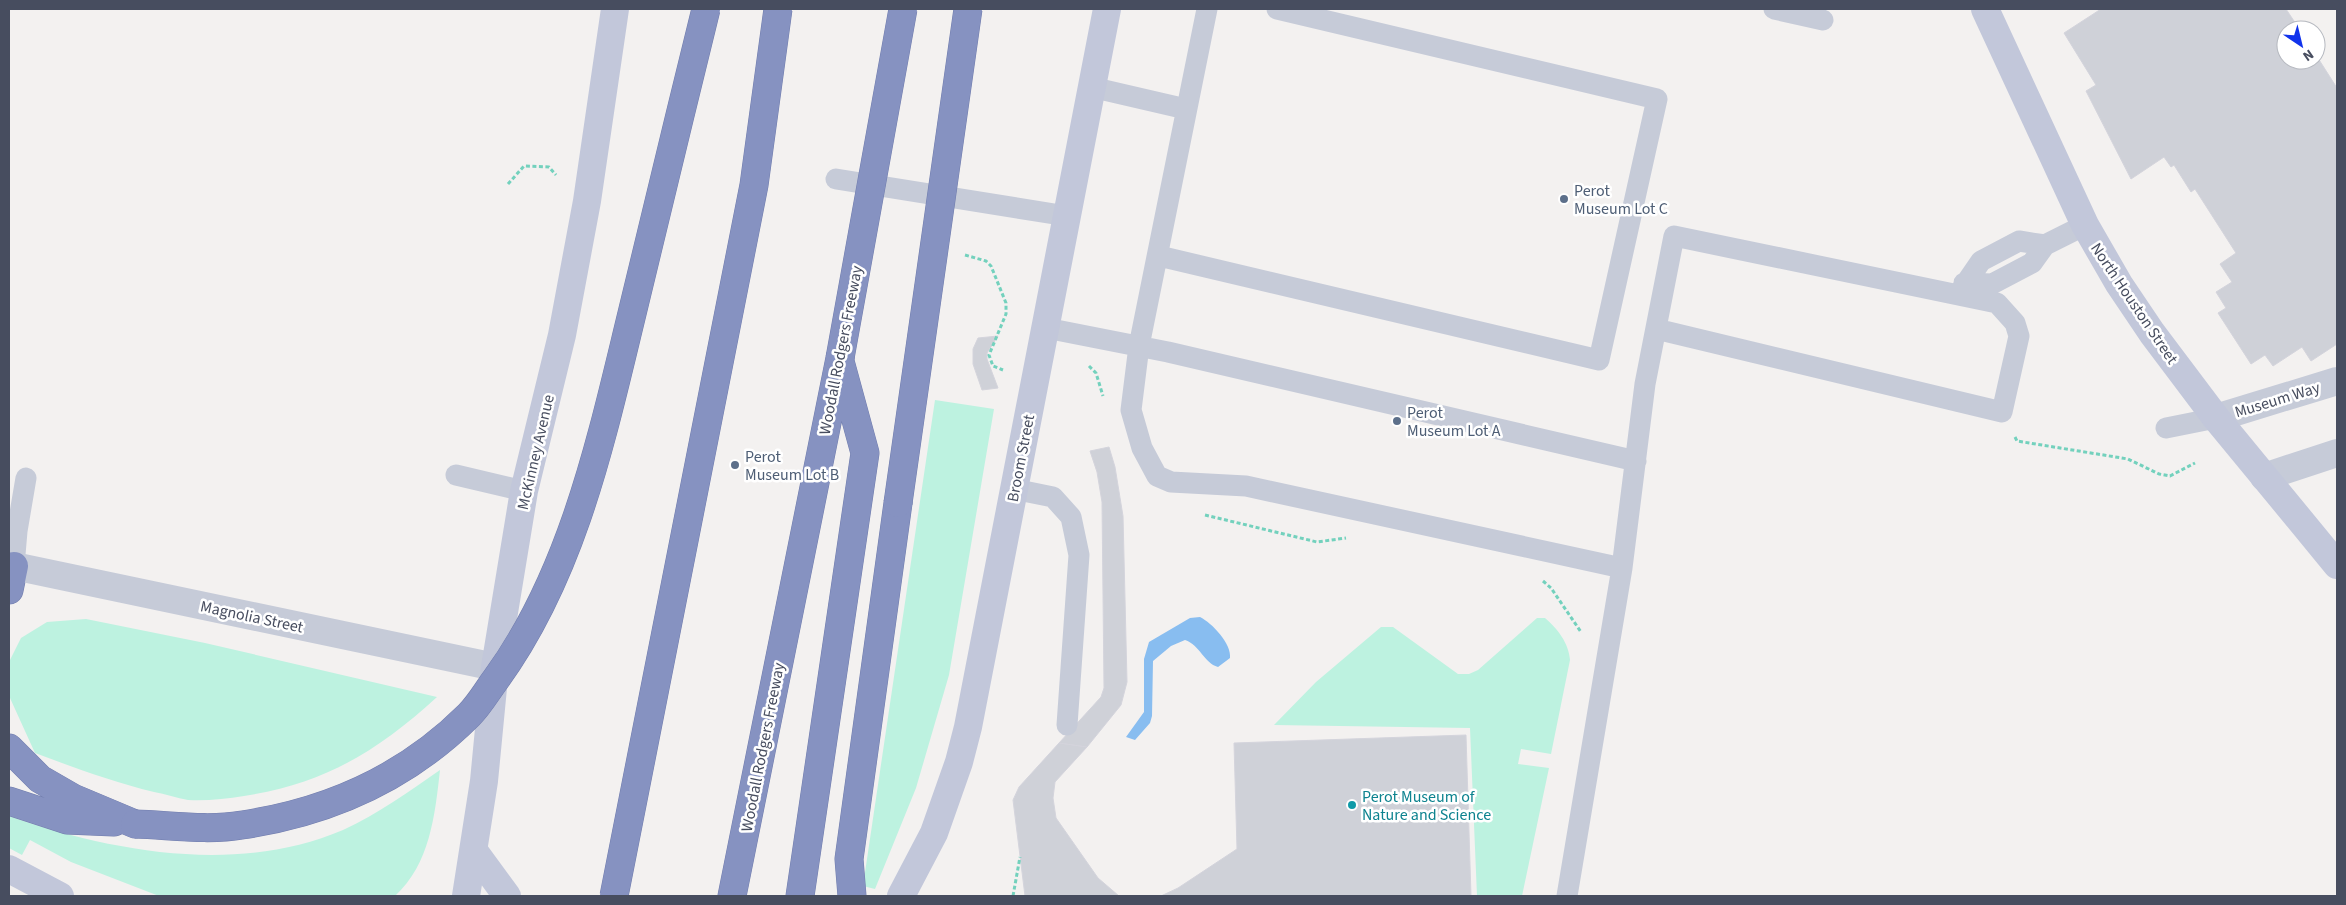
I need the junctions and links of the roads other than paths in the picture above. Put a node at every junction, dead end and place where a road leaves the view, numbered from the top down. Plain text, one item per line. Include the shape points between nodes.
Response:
1 (615, 9) edge
2 (706, 9) edge
3 (778, 9) edge
4 (903, 9) edge
5 (968, 9) edge
6 (1086, 9) edge
7 (1107, 9) edge
8 (1207, 9) edge
9 (1277, 9) edge
10 (1774, 9) edge
11 (1985, 9) edge
12 (1823, 20) dead end
13 (1098, 52) junction
14 (1092, 87) junction
15 (1186, 110) junction
16 (836, 180) dead end
17 (1067, 216) junction
18 (2085, 225) junction
19 (1159, 256) junction
20 (1961, 290) junction
21 (1046, 328) junction
22 (1656, 329) junction
23 (1140, 346) junction
24 (840, 358) junction
25 (2337, 381) edge
26 (2216, 418) junction
27 (2166, 428) dead end
28 (2337, 453) edge
29 (1636, 461) junction
30 (456, 475) dead end
31 (2264, 477) junction
32 (26, 478) dead end
33 (1014, 489) junction
34 (524, 491) junction
35 (2337, 565) edge
36 (1622, 568) junction
37 (11, 574) edge
38 (496, 667) junction
39 (1067, 725) dead end
40 (9, 748) edge
41 (9, 801) edge
42 (135, 824) junction
43 (474, 851) junction
44 (9, 869) edge
45 (462, 891) edge
46 (60, 896) edge
47 (507, 896) edge
48 (614, 896) edge
49 (732, 896) edge
50 (800, 896) edge
51 (852, 896) edge
52 (901, 896) edge
53 (1567, 896) edge

1 - 34 main road, McKinney Avenue via 587,201 562,335
2 - 42 highway, bridge via 592,471 565,549 534,618 506,665 471,713 426,754 386,780 290,815 239,826
3 - 48 highway, bridge via 754,184
4 - 24 highway, Woodall Rodgers Freeway, bridge
5 - 51 highway, bridge via 849,859
6 - 13 main road
7 - 13 main road, Broom Street
8 - 15 lane
9 - 19 lane via 1657,100 1599,360
10 - 12 lane
11 - 18 main road, North Houston Street
13 - 14 main road, Broom Street
14 - 15 lane
14 - 17 main road, Broom Street
15 - 19 lane
16 - 17 lane
17 - 21 main road, Broom Street
18 - 20 lane via 2045,245 2032,263 1992,284
18 - 26 main road, North Houston Street via 2152,334
19 - 23 lane
20 - 22 lane via 1674,236
20 - 22 lane via 1997,303 2015,323 2019,336 2002,412
21 - 23 lane
21 - 33 main road, Broom Street
22 - 29 lane via 1645,384
23 - 29 lane
23 - 36 lane via 1131,410 1142,448 1157,476 1171,482 1246,486
24 - 49 highway, Woodall Rodgers Freeway
24 - 50 highway via 865,453
25 - 26 street, Museum Way
26 - 27 lane
26 - 31 main road, North Houston Street
28 - 31 street
29 - 36 lane
30 - 34 lane
31 - 35 main road, North Houston Street
32 - 37 lane
33 - 39 lane via 1053,497 1071,518 1079,555
33 - 52 main road, Broom Street via 959,762 934,833
34 - 38 main road, McKinney Avenue
36 - 53 lane
37 - 38 street, Magnolia Street
38 - 43 main road, McKinney Avenue
40 - 42 highway via 40,779 73,798
41 - 42 highway via 67,820
43 - 45 main road, McKinney Avenue
43 - 47 main road
44 - 46 main road

